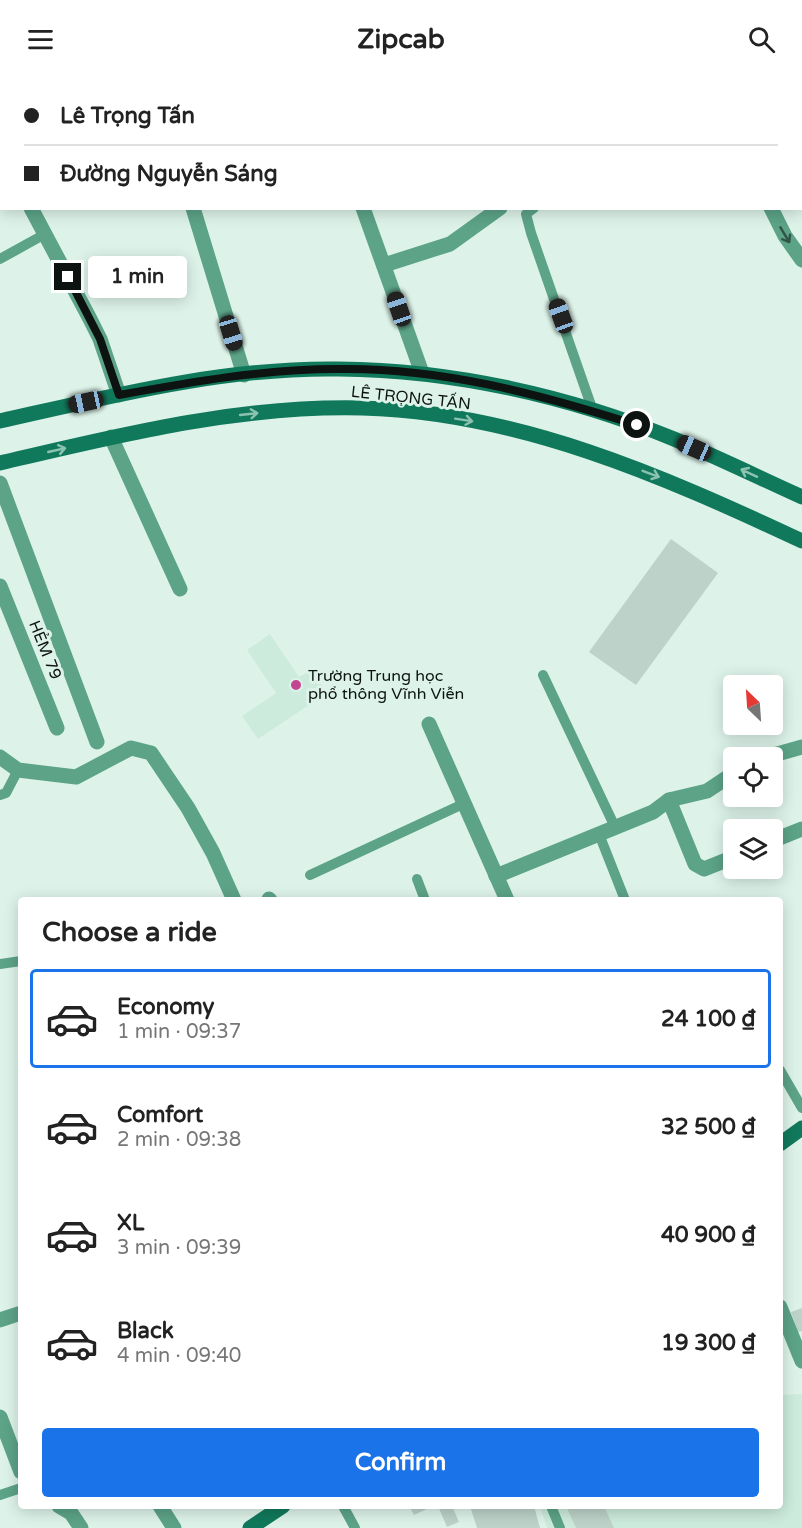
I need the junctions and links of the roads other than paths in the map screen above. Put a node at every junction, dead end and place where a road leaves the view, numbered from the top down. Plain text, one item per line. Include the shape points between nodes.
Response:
1 (32, 210) edge
2 (194, 210) edge
3 (364, 210) edge
4 (498, 210) edge
5 (531, 210) edge
6 (772, 210) edge
7 (45, 234) junction
8 (0, 259) edge
9 (802, 260) edge
10 (384, 265) junction
11 (422, 374) junction
12 (244, 375) junction
13 (119, 395) junction
14 (593, 411) junction
15 (0, 421) edge
16 (111, 437) junction
17 (0, 463) edge
18 (0, 483) edge
19 (802, 497) edge
20 (802, 541) edge
21 (0, 586) edge
22 (180, 589) dead end
23 (543, 675) dead end
24 (429, 724) dead end
25 (57, 728) dead end
26 (97, 742) dead end
27 (802, 747) edge
28 (783, 752) edge
29 (0, 757) edge
30 (18, 770) junction
31 (723, 780) edge
32 (0, 795) edge
33 (669, 800) junction
34 (463, 804) junction
35 (615, 827) junction
36 (802, 829) edge
37 (599, 834) junction
38 (783, 837) edge
39 (723, 861) edge
40 (309, 875) dead end
41 (496, 876) junction
42 (417, 879) dead end
43 (233, 897) edge
44 (424, 897) edge
45 (506, 897) edge
46 (625, 897) edge
47 (18, 961) edge
48 (0, 964) edge
49 (783, 1075) edge
50 (802, 1108) edge
51 (802, 1128) edge
52 (783, 1142) edge
53 (18, 1314) edge
54 (783, 1314) edge
55 (0, 1320) edge
56 (802, 1361) edge
57 (0, 1417) edge
58 (18, 1464) edge
59 (18, 1489) edge
60 (0, 1495) edge
61 (64, 1509) edge
62 (162, 1509) edge
63 (278, 1509) edge
64 (345, 1509) edge
65 (552, 1509) edge
66 (81, 1528) edge
67 (174, 1528) edge
68 (250, 1528) edge
69 (355, 1528) edge
70 (560, 1528) edge

1 - 7 street
2 - 12 street
3 - 10 street
4 - 10 street via 450,244
5 - 14 lane via 526,214 531,233
6 -> 9 street via 784,236
7 - 8 lane
7 - 13 street via 100,339
10 - 11 street
11 - 12 main road, LÊ TRỌNG TẤN via 338,369
11 - 14 main road, LÊ TRỌNG TẤN via 504,387
12 - 13 main road, LÊ TRỌNG TẤN
13 - 15 main road, LÊ TRỌNG TẤN
19 -> 14 main road, LÊ TRỌNG TẤN via 674,439
17 -> 16 main road, LÊ TRỌNG TẤN
16 -> 20 main road, LÊ TRỌNG TẤN via 272,412 363,408 423,413 483,423 594,454 699,493
16 - 22 street
18 - 26 street
21 - 25 street, HẺM 79
23 - 35 lane
24 - 34 street
27 - 28 street
29 - 30 street
30 - 32 lane via 6,793
30 - 43 street via 76,777 131,748 151,753 188,808
31 - 33 street via 707,791
33 - 35 street via 652,812
33 - 39 street via 695,864 704,869
34 - 40 lane
34 - 41 street
35 - 37 street
36 - 38 street
37 - 41 street
37 - 46 lane
41 - 45 street
42 - 44 lane
47 - 48 lane
49 - 50 lane
51 - 52 main road
53 - 55 street
54 - 56 street
57 - 58 street
59 - 60 lane
61 - 66 street
62 - 67 street
63 - 68 main road
64 - 69 lane
65 - 70 lane

